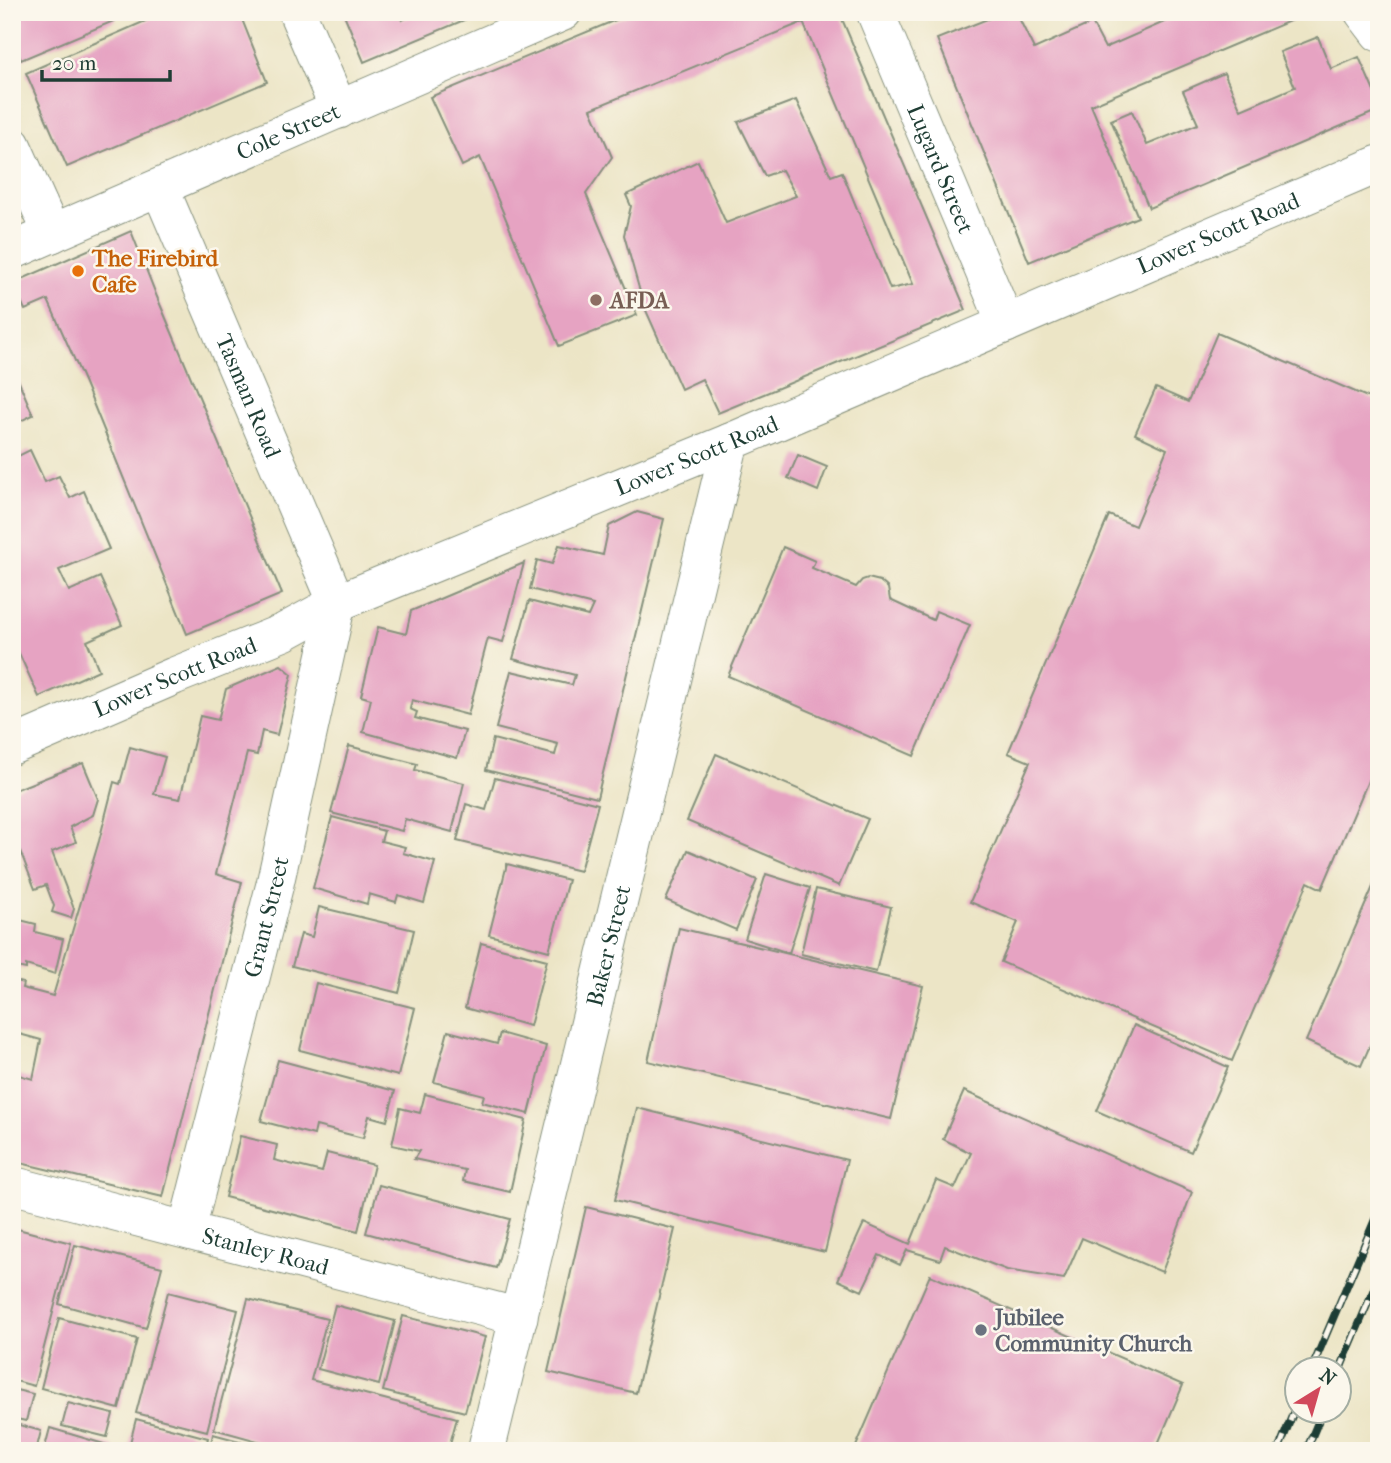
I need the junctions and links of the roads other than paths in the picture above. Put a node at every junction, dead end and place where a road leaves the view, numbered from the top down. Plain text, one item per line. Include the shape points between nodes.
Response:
1 (297, 12) edge
2 (563, 12) edge
3 (875, 12) edge
4 (1363, 12) edge
5 (1379, 33) edge
6 (339, 110) junction
7 (12, 145) edge
8 (1379, 164) edge
9 (160, 188) junction
10 (52, 234) junction
11 (12, 251) edge
12 (1006, 324) junction
13 (730, 442) junction
14 (337, 603) junction
15 (13, 744) edge
16 (12, 1185) edge
17 (187, 1229) junction
18 (519, 1317) junction
19 (486, 1451) edge

1 - 6 street
2 - 6 street, Cole Street
3 - 12 street, Lugard Street
4 - 5 street
6 - 9 street, Cole Street
7 - 10 street
8 - 12 street, Lower Scott Road
9 - 10 street, Cole Street
9 - 14 street, Tasman Road
10 - 11 street, Cole Street
12 - 13 street, Lower Scott Road
13 - 14 street, Lower Scott Road
13 - 18 street, Baker Street
14 - 15 street, Lower Scott Road via 284,632
14 - 17 street, Grant Street via 275,884
16 - 17 street, Stanley Road
17 - 18 street, Stanley Road
18 - 19 street, Baker Street

